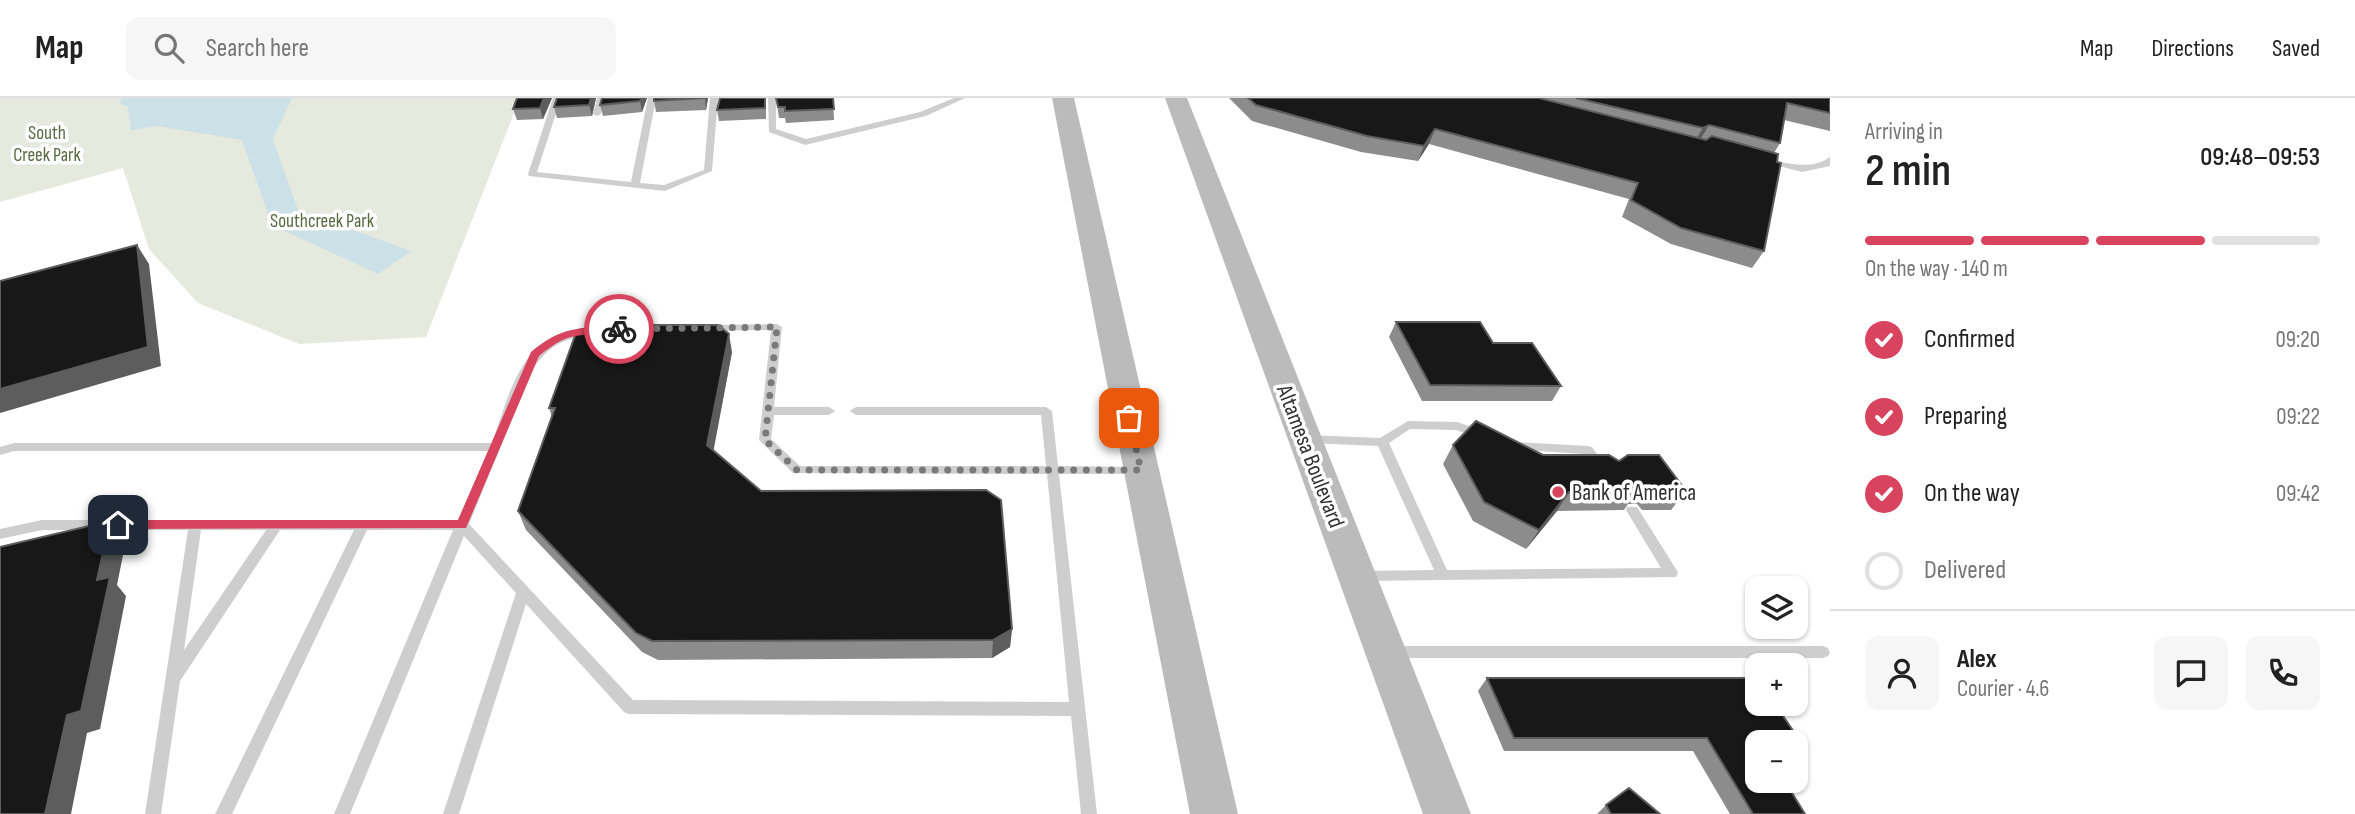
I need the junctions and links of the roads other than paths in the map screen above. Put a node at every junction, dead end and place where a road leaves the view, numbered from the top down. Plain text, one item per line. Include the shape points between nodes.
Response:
1 (557, 98) edge
2 (601, 98) edge
3 (652, 98) edge
4 (714, 98) edge
5 (772, 98) edge
6 (961, 98) edge
7 (1063, 98) edge
8 (1176, 98) edge
9 (597, 114) edge
10 (1750, 158) edge
11 (1830, 160) edge
12 (635, 185) junction
13 (698, 328) edge
14 (618, 330) edge
15 (768, 411) junction
16 (830, 411) dead end
17 (856, 411) dead end
18 (1305, 439) junction
19 (1382, 442) junction
20 (496, 447) junction
21 (0, 451) edge
22 (1053, 470) junction
23 (1141, 470) junction
24 (1606, 474) edge
25 (1632, 510) edge
26 (195, 525) junction
27 (276, 525) junction
28 (363, 525) junction
29 (462, 525) junction
30 (0, 534) edge
31 (1443, 575) junction
32 (1357, 577) junction
33 (523, 592) junction
34 (1385, 652) junction
35 (1822, 652) dead end
36 (172, 681) junction
37 (1076, 709) junction
38 (153, 814) edge
39 (223, 814) edge
40 (342, 814) edge
41 (451, 814) edge
42 (1089, 814) edge
43 (1214, 814) edge
44 (1447, 814) edge

1 - 12 lane via 532,174
2 - 9 lane
3 - 12 lane
4 - 12 lane via 708,171 665,188
5 - 6 lane via 772,130 805,142 923,114
7 - 23 main road
8 - 18 main road, Altamesa Boulevard
10 - 11 lane via 1802,169
13 - 15 lane via 777,327
14 - 20 lane via 579,330 554,338 534,355
15 - 16 lane
15 - 22 lane via 765,440 797,470
17 - 22 lane via 1046,411
18 - 19 lane
18 - 32 main road, Altamesa Boulevard
19 - 24 lane via 1408,425 1457,426 1515,447 1588,450
19 - 31 lane
20 - 21 lane via 14,447
20 - 29 lane
22 - 23 lane
22 - 37 lane
23 - 43 main road
25 - 31 lane via 1671,573
26 - 27 lane
26 - 30 lane via 42,525
26 - 36 lane
27 - 28 lane
27 - 36 lane
28 - 29 lane
28 - 39 lane
29 - 33 lane
29 - 40 lane
31 - 32 lane
32 - 34 main road, Altamesa Boulevard
33 - 37 lane via 629,707
33 - 41 lane
34 - 35 lane
34 - 44 main road, Altamesa Boulevard
36 - 38 lane
37 - 42 lane

